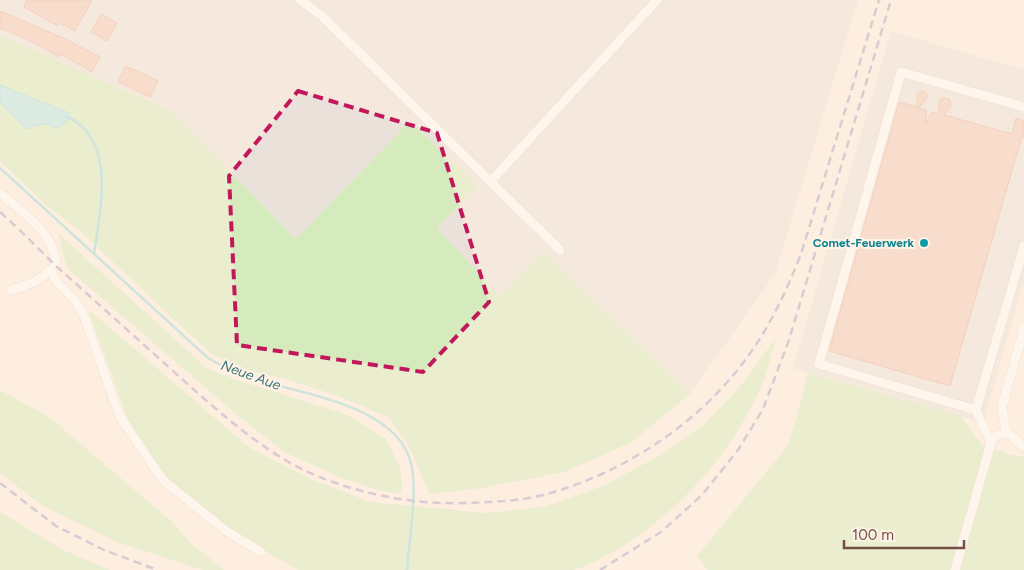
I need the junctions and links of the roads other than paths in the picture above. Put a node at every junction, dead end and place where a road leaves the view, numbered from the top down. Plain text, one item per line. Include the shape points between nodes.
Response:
1 (300, 0) edge
2 (657, 0) edge
3 (1024, 108) edge
4 (491, 181) junction
5 (0, 193) edge
6 (1024, 246) edge
7 (560, 250) dead end
8 (50, 271) junction
9 (11, 290) dead end
10 (1024, 328) edge
11 (976, 410) junction
12 (1006, 431) junction
13 (991, 443) junction
14 (1024, 447) edge
15 (261, 552) dead end
16 (955, 570) edge

1 - 4 street via 323,16
2 - 4 street
3 - 11 street via 901,72 819,364
4 - 7 street
5 - 8 street via 40,229 50,243 56,265
6 - 11 street
8 - 9 street via 33,284
8 - 15 street via 84,316 120,417 156,472 220,527
10 - 12 street via 1002,407
11 - 13 street
12 - 13 street
12 - 14 street
13 - 16 street

